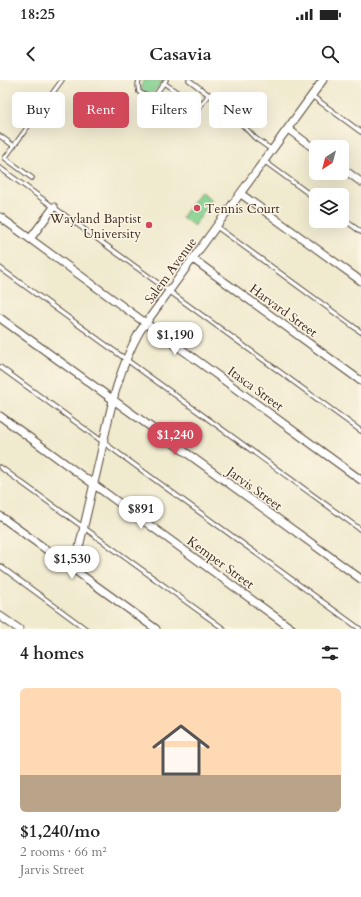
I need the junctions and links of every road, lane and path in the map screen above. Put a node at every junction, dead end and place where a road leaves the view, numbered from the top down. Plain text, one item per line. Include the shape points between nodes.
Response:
1 (62, 80) edge
2 (139, 80) edge
3 (189, 80) edge
4 (324, 80) edge
5 (165, 82) edge
6 (209, 94) joint
7 (312, 96) junction
8 (246, 128) edge
9 (288, 129) junction
10 (361, 132) edge
11 (0, 136) edge
12 (309, 145) edge
13 (14, 146) junction
14 (272, 150) junction
15 (264, 161) junction
16 (0, 168) edge
17 (349, 173) edge
18 (32, 178) dead end
19 (361, 182) edge
20 (241, 194) junction
21 (309, 194) edge
22 (54, 207) junction
23 (0, 218) edge
24 (349, 223) edge
25 (217, 227) junction
26 (361, 232) edge
27 (30, 239) junction
28 (193, 259) junction
29 (0, 268) edge
30 (361, 281) edge
31 (169, 292) junction
32 (0, 318) edge
33 (146, 323) junction
34 (361, 332) edge
35 (126, 358) junction
36 (0, 366) edge
37 (361, 381) edge
38 (113, 400) junction
39 (0, 416) edge
40 (361, 431) edge
41 (103, 442) junction
42 (0, 467) edge
43 (361, 480) edge
44 (94, 484) junction
45 (0, 516) edge
46 (84, 527) junction
47 (361, 530) edge
48 (0, 566) edge
49 (74, 569) junction
50 (361, 580) edge
51 (0, 616) edge
52 (19, 629) edge
53 (86, 629) edge
54 (156, 629) edge
55 (224, 629) edge
56 (292, 629) edge
57 (360, 629) edge

1 - 13 lane
2 - 5 lane via 140,92 148,97 154,95
3 - 6 lane
4 - 7 street, Salem Avenue
5 - 6 lane via 199,108
7 - 9 street, Salem Avenue
7 - 10 lane
8 - 14 lane via 258,141
9 - 12 street
9 - 14 street, Salem Avenue
11 - 13 lane
13 - 18 lane via 5,158
14 - 15 street, Salem Avenue
15 - 20 street, Salem Avenue
15 - 21 lane
16 - 22 lane
17 - 19 street
20 - 25 street, Salem Avenue
20 - 30 street
22 - 27 street
22 - 31 lane
23 - 27 street, Itasca Street
24 - 26 lane
25 - 28 street, Salem Avenue
25 - 34 lane
27 - 33 street, Itasca Street
28 - 31 street, Salem Avenue
28 - 37 street, Harvard Street
29 - 35 lane
31 - 33 street, Salem Avenue
31 - 40 lane
32 - 38 street, Jarvis Street
33 - 35 street, Salem Avenue
33 - 43 street, Itasca Street
35 - 38 street, Salem Avenue
35 - 47 lane
36 - 41 lane
38 - 41 street, Salem Avenue
38 - 50 street, Jarvis Street
39 - 44 street, Kemper Street
41 - 44 street, Salem Avenue
41 - 57 lane
42 - 46 lane
44 - 46 street, Salem Avenue
44 - 56 street, Kemper Street
45 - 49 street
46 - 49 street, Salem Avenue
46 - 55 lane
48 - 53 lane
49 - 54 street
51 - 52 street

